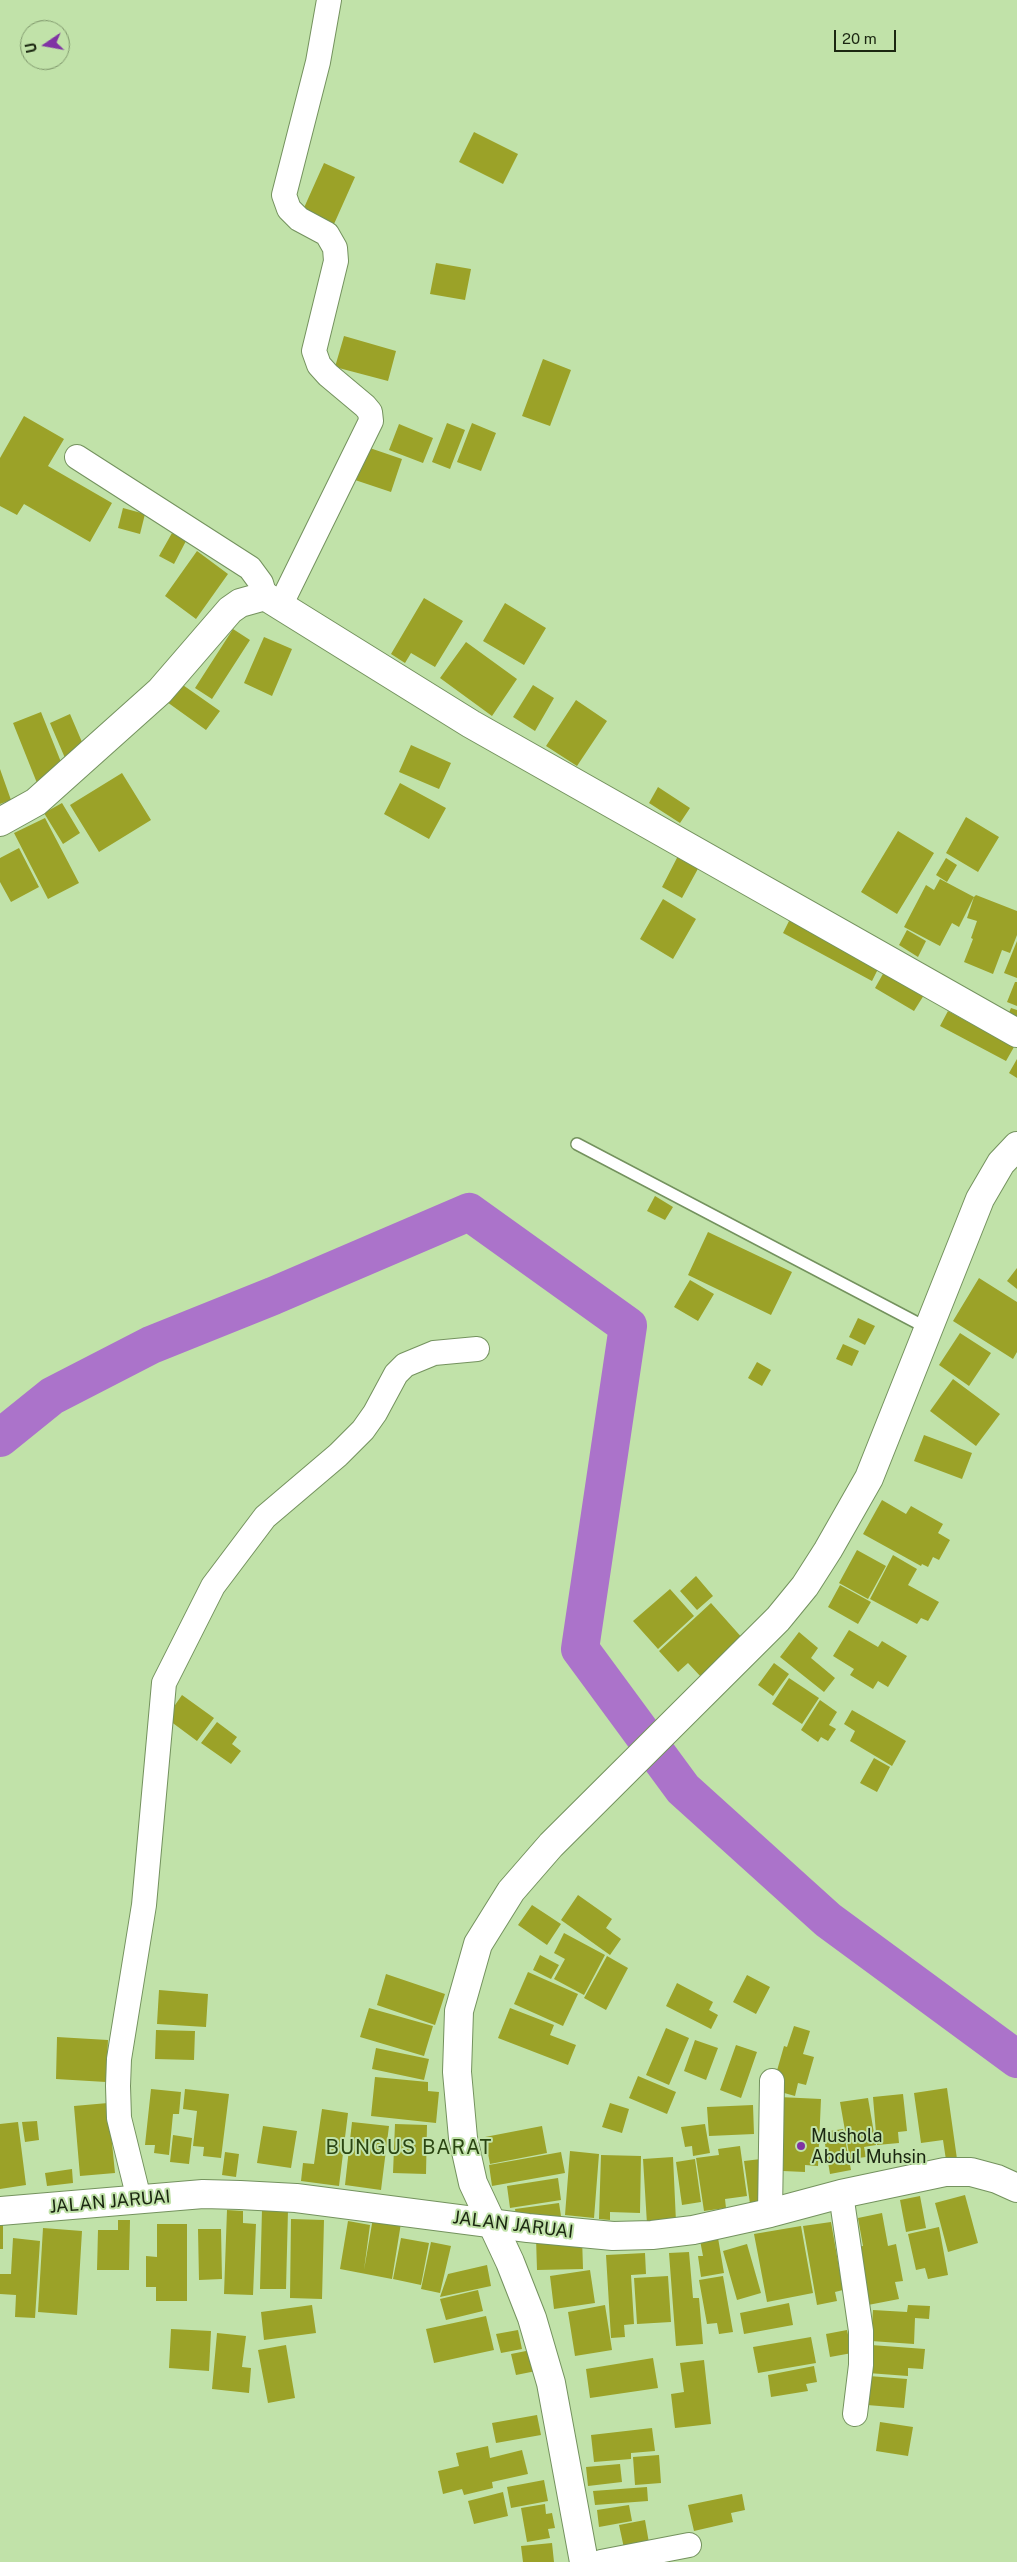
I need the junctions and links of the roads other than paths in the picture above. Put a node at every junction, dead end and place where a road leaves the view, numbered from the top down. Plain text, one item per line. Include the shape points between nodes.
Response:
1 (329, 0) edge
2 (77, 457) dead end
3 (273, 600) junction
4 (0, 822) edge
5 (1017, 1033) edge
6 (577, 1144) dead end
7 (1017, 1146) edge
8 (927, 1328) junction
9 (477, 1349) dead end
10 (772, 2081) dead end
11 (1017, 2188) edge
12 (841, 2194) junction
13 (138, 2200) junction
14 (0, 2211) edge
15 (770, 2214) junction
16 (491, 2223) junction
17 (855, 2414) dead end
18 (689, 2545) dead end
19 (584, 2562) edge
20 (601, 2562) edge

1 - 3 street via 318,62 284,195 289,209 299,219 326,234 335,248 336,261 314,351 319,365 365,406 371,421
2 - 3 street via 250,568
3 - 4 main road via 240,603 230,610 160,691 36,802
3 - 5 main road via 470,724
6 - 8 lane
7 - 8 main road via 1001,1163 980,1199
8 - 16 main road via 869,1478 805,1586 778,1620 602,1794 511,1891 478,1944 459,2011 457,2072 463,2138 473,2182
9 - 13 street via 434,1353 405,1364 363,1430 265,1517 213,1586 164,1683 144,1905 119,2059 119,2118
10 - 15 street
11 - 12 main road, JALAN JARUAI via 971,2172 945,2172
12 - 15 main road, JALAN JARUAI
12 - 17 street via 861,2331
13 - 14 main road, JALAN JARUAI
13 - 16 main road, JALAN JARUAI via 203,2194 296,2198
15 - 16 main road, JALAN JARUAI via 652,2235 613,2236
16 - 19 main road via 532,2318 551,2383
18 - 20 street

